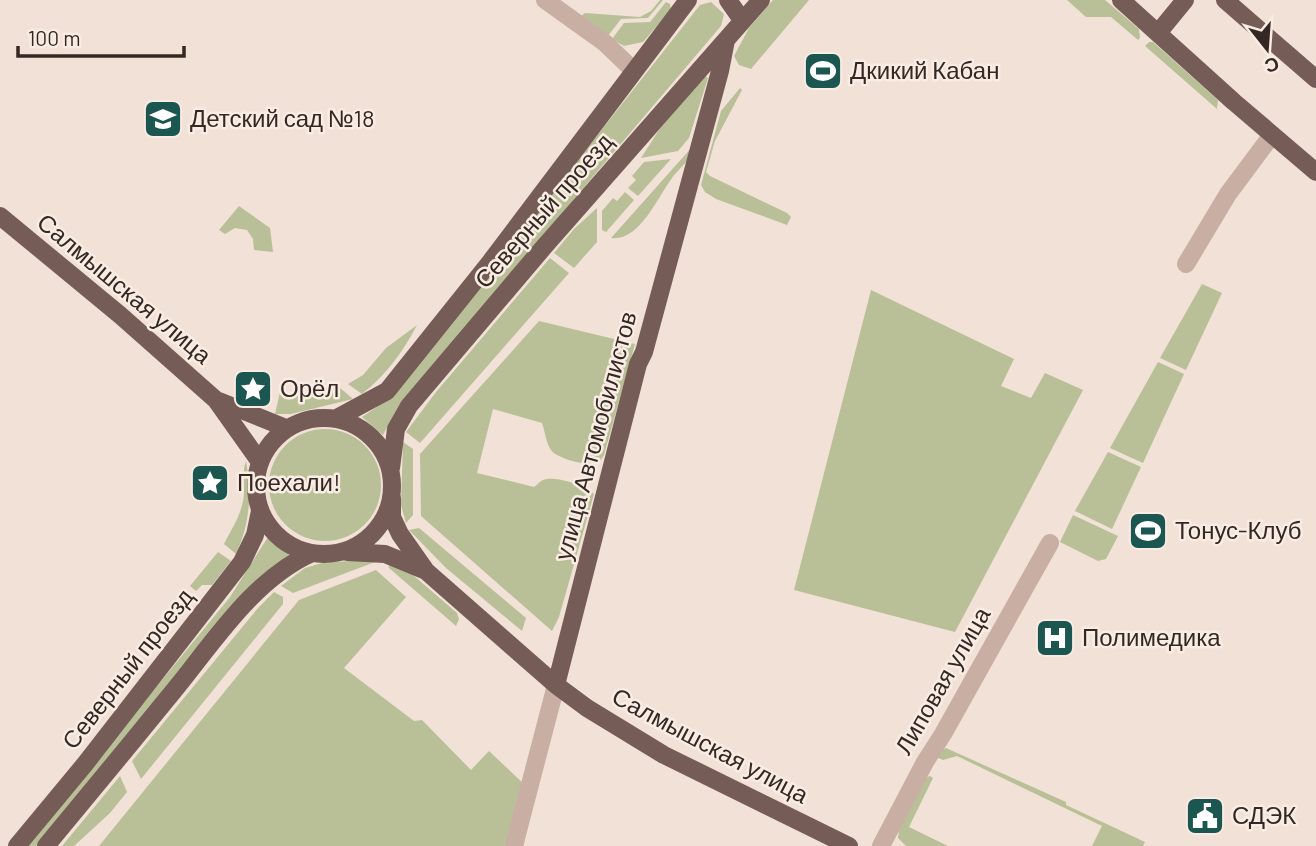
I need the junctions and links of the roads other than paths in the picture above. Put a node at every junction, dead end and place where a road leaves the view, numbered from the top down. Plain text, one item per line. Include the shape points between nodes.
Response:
1 (545, 0) edge
2 (688, 0) edge
3 (728, 0) edge
4 (761, 0) edge
5 (1121, 0) edge
6 (1185, 0) edge
7 (1225, 0) edge
8 (742, 20) junction
9 (1158, 33) junction
10 (726, 40) junction
11 (634, 70) junction
12 (1316, 79) edge
13 (1272, 135) junction
14 (1316, 172) edge
15 (0, 216) edge
16 (1186, 264) dead end
17 (216, 400) junction
18 (337, 418) junction
19 (286, 428) junction
20 (260, 462) junction
21 (391, 468) junction
22 (392, 498) junction
23 (260, 511) junction
24 (1050, 543) dead end
25 (344, 552) junction
26 (312, 553) junction
27 (426, 571) junction
28 (556, 685) junction
29 (17, 846) edge
30 (46, 846) edge
31 (514, 846) edge
32 (849, 846) edge
33 (881, 846) edge

1 - 11 street
2 - 11 main road, Северный проезд
3 - 8 main road
4 - 8 main road, Северный проезд
5 - 9 main road
6 - 9 main road
7 - 12 main road
8 - 10 main road, Северный проезд
9 - 13 main road
10 - 21 main road, Северный проезд via 409,406 396,429
10 - 28 main road, улица Автомобилистов
11 - 18 main road, Северный проезд via 387,391
13 - 14 main road
13 - 16 street via 1228,194
15 - 17 main road, Салмышская улица
17 - 19 main road
17 - 20 main road
18 - 19 main road via 311,418
18 - 21 main road via 371,435
19 - 20 main road via 270,443
20 - 23 main road via 255,487
21 - 22 main road
22 - 25 main road via 375,531
22 - 27 main road via 392,517
23 - 26 main road via 281,539
23 - 29 main road, Северный проезд via 242,562
24 - 33 street, Липовая улица
25 - 26 main road
25 - 27 main road via 386,554
26 - 30 main road, Северный проезд via 292,562 267,583 230,622
27 - 28 main road, Салмышская улица
28 - 31 street, улица Автомобилистов
28 - 32 main road, Салмышская улица via 664,755

